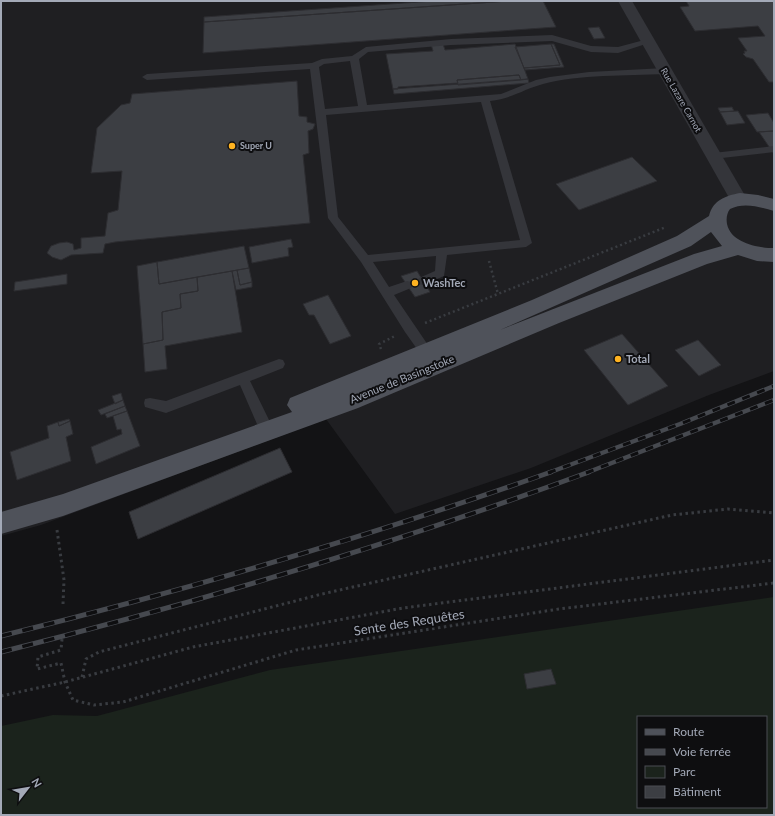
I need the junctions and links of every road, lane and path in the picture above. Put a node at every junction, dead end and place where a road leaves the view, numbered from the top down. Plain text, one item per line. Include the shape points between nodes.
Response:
1 (625, 1) edge
2 (648, 42) junction
3 (354, 58) junction
4 (314, 66) junction
5 (665, 71) junction
6 (148, 77) dead end
7 (485, 99) junction
8 (363, 108) junction
9 (321, 112) junction
10 (774, 149) edge
11 (713, 156) junction
12 (738, 200) junction
13 (774, 204) edge
14 (717, 220) junction
15 (684, 241) junction
16 (486, 247) junction
17 (740, 248) junction
18 (442, 252) junction
19 (774, 255) edge
20 (365, 259) junction
21 (423, 281) dead end
22 (407, 285) dead end
23 (386, 293) junction
24 (498, 294) junction
25 (409, 329) junction
26 (426, 352) junction
27 (279, 364) dead end
28 (389, 367) junction
29 (243, 378) junction
30 (150, 403) dead end
31 (262, 420) junction
32 (58, 506) junction
33 (774, 513) edge
34 (1, 523) edge
35 (774, 560) edge
36 (774, 583) edge
37 (63, 604) dead end
38 (62, 639) dead end
39 (82, 678) junction
40 (65, 682) junction
41 (1, 696) edge

1 - 2 street, Rue Lazare Carnot
2 - 3 lane via 618,50 591,49 552,38 451,42 366,50
2 - 5 street, Rue Lazare Carnot
3 - 4 lane via 322,62
3 - 8 lane
4 - 6 lane
4 - 9 lane
5 - 7 lane via 550,80 512,94
5 - 11 street, Rue Lazare Carnot
7 - 8 lane
7 - 16 lane via 526,243
8 - 9 lane
9 - 20 lane via 333,218
10 - 11 lane
11 - 12 street, Rue Lazare Carnot
12 - 13 main road via 751,199
12 - 14 main road via 723,206
14 - 15 main road, Avenue de Basingstoke
14 - 17 main road via 723,235
15 - 24 path via 667,226
15 - 26 main road, Avenue de Basingstoke
16 - 18 lane
16 - 24 path
17 - 19 main road via 753,253
17 - 32 main road, Avenue de Basingstoke via 701,259 552,317 350,401
18 - 20 lane
18 - 21 lane via 440,273
20 - 23 lane
22 - 23 lane
23 - 25 lane
24 - 25 path
25 - 26 lane
25 - 28 path via 379,344
26 - 28 main road, Avenue de Basingstoke
27 - 29 lane
28 - 31 main road, Avenue de Basingstoke
29 - 30 lane via 166,407
29 - 31 lane
31 - 32 main road, Avenue de Basingstoke
32 - 34 main road, Avenue de Basingstoke
32 - 37 path via 64,580
33 - 39 path via 728,509 672,515 322,594 99,652 86,659
35 - 39 path via 403,608 193,647
36 - 40 path, Sente des Requêtes via 559,609 296,650 123,702 94,705 73,700
38 - 40 path via 61,650 38,657 37,669 61,663
39 - 40 path
40 - 41 path

